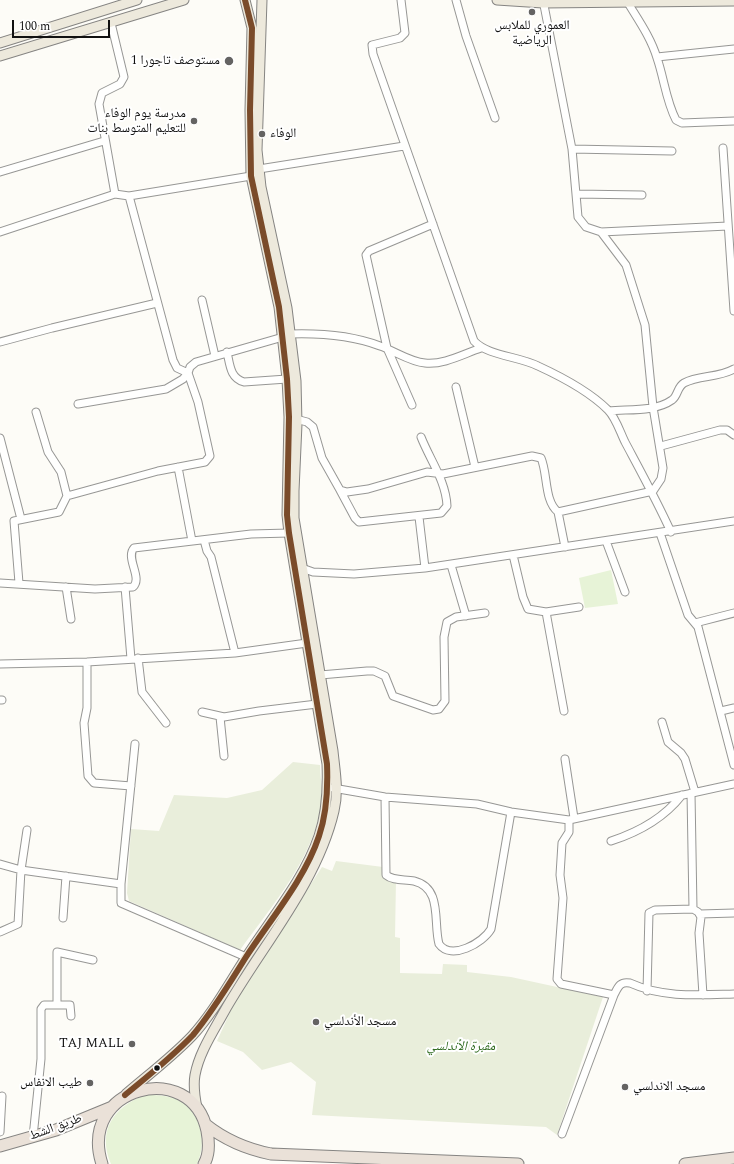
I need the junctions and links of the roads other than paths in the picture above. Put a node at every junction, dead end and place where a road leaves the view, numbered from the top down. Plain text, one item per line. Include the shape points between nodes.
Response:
1 (137, 0) edge
2 (184, 0) edge
3 (245, 0) edge
4 (262, 0) edge
5 (401, 0) edge
6 (456, 0) edge
7 (497, 0) edge
8 (125, 2) edge
9 (543, 2) edge
10 (734, 2) edge
11 (628, 3) junction
12 (111, 23) junction
13 (0, 43) edge
14 (734, 49) edge
15 (0, 56) edge
16 (657, 58) junction
17 (255, 71) junction
18 (495, 118) dead end
19 (734, 121) edge
20 (104, 141) junction
21 (404, 146) junction
22 (723, 148) dead end
23 (572, 149) junction
24 (672, 151) dead end
25 (259, 169) junction
26 (0, 172) edge
27 (251, 176) junction
28 (115, 194) junction
29 (576, 194) junction
30 (130, 196) junction
31 (642, 196) dead end
32 (433, 224) junction
33 (728, 226) junction
34 (0, 232) edge
35 (601, 232) junction
36 (731, 245) edge
37 (202, 300) dead end
38 (157, 303) junction
39 (734, 311) edge
40 (286, 335) junction
41 (0, 342) edge
42 (387, 348) junction
43 (481, 348) junction
44 (227, 352) junction
45 (215, 356) junction
46 (734, 369) edge
47 (188, 373) junction
48 (287, 379) junction
49 (456, 387) dead end
50 (78, 404) dead end
51 (412, 405) dead end
52 (653, 407) junction
53 (609, 411) junction
54 (36, 412) dead end
55 (293, 418) junction
56 (734, 435) edge
57 (421, 437) dead end
58 (0, 438) edge
59 (661, 446) junction
60 (178, 467) junction
61 (475, 467) junction
62 (439, 474) junction
63 (340, 490) junction
64 (653, 491) junction
65 (67, 496) junction
66 (558, 512) junction
67 (419, 517) junction
68 (21, 519) junction
69 (734, 521) edge
70 (672, 532) junction
71 (288, 533) junction
72 (660, 533) junction
73 (204, 540) junction
74 (606, 541) junction
75 (192, 542) junction
76 (565, 547) junction
77 (513, 555) junction
78 (293, 565) junction
79 (451, 565) junction
80 (425, 568) junction
81 (302, 569) junction
82 (0, 583) edge
83 (19, 583) junction
84 (66, 587) junction
85 (125, 587) junction
86 (625, 592) dead end
87 (579, 607) dead end
88 (546, 612) junction
89 (485, 613) dead end
90 (734, 613) edge
91 (466, 616) junction
92 (71, 618) dead end
93 (695, 623) junction
94 (307, 643) junction
95 (235, 653) junction
96 (138, 658) junction
97 (130, 659) junction
98 (87, 662) junction
99 (0, 664) edge
100 (320, 676) junction
101 (317, 704) junction
102 (734, 708) edge
103 (564, 711) dead end
104 (721, 711) junction
105 (202, 712) dead end
106 (220, 717) junction
107 (662, 722) dead end
108 (166, 723) dead end
109 (135, 744) dead end
110 (224, 756) dead end
111 (565, 759) dead end
112 (734, 765) edge
113 (734, 784) edge
114 (131, 786) junction
115 (332, 788) junction
116 (693, 793) junction
117 (682, 795) junction
118 (385, 797) junction
119 (511, 812) junction
120 (572, 819) junction
121 (27, 830) dead end
122 (611, 841) dead end
123 (0, 864) edge
124 (21, 870) junction
125 (66, 876) junction
126 (121, 884) junction
127 (299, 885) junction
128 (693, 910) junction
129 (734, 912) edge
130 (700, 914) junction
131 (63, 918) dead end
132 (0, 932) edge
133 (246, 957) junction
134 (93, 960) dead end
135 (648, 990) junction
136 (614, 994) junction
137 (734, 994) edge
138 (703, 995) junction
139 (57, 1005) junction
140 (71, 1016) dead end
141 (125, 1095) junction
142 (2, 1096) dead end
143 (112, 1106) junction
144 (197, 1108) junction
145 (205, 1124) junction
146 (0, 1132) edge
147 (562, 1134) dead end
148 (33, 1137) junction
149 (0, 1146) edge
150 (734, 1158) edge
151 (102, 1164) edge
152 (204, 1164) edge
153 (518, 1164) edge
154 (685, 1164) edge

1 - 8 main road
2 - 12 main road
3 - 17 main road via 252,28
4 - 17 main road
5 - 21 street via 405,34 400,38 376,43 372,48
6 - 18 street
7 - 9 main road
8 - 13 main road
9 - 11 main road
9 - 23 street
10 - 11 main road
11 - 16 street via 649,37
12 - 15 main road
12 - 20 street via 124,77 120,84 104,91 99,99
14 - 16 street
16 - 19 street via 676,120 682,123
17 - 25 main road
17 - 27 main road
20 - 26 street
20 - 28 street
21 - 25 street
21 - 32 street
22 - 33 street
23 - 24 street
23 - 29 street
25 - 40 main road via 287,308
27 - 30 street
27 - 40 main road
28 - 30 street
28 - 34 street
29 - 31 street
29 - 35 street via 578,217 582,224
30 - 38 street
32 - 42 street via 366,254
32 - 43 street via 470,330
33 - 35 street
33 - 36 street
35 - 52 street via 626,265 645,325
36 - 39 street
37 - 45 street
38 - 41 street
38 - 47 street via 175,365
40 - 42 street via 315,333 353,338
40 - 44 street
40 - 48 main road
40 - 55 main road via 296,381
42 - 43 street via 427,364 439,363
42 - 51 street
43 - 53 street via 539,366 582,390
44 - 45 street
44 - 48 street via 232,375 237,380 244,382
45 - 47 street via 192,365
46 - 52 street via 683,384 674,398 666,404
47 - 50 street via 178,383 166,389
47 - 60 street via 198,402 210,456 205,462
48 - 55 main road
49 - 61 street
52 - 53 street
52 - 59 street
53 - 64 street
54 - 65 street via 48,452 61,472
55 - 63 street via 307,422 313,427 322,458
55 - 71 main road
55 - 81 main road via 294,518
56 - 59 street via 727,430 720,430
57 - 62 street
58 - 68 street
59 - 64 street via 663,472
60 - 65 street
60 - 75 street
61 - 62 street
61 - 66 street via 538,457 543,464 554,509
62 - 63 street via 427,472 368,489 347,492
62 - 67 street via 447,506 441,513
63 - 67 street via 359,522
64 - 66 street
64 - 70 street
65 - 68 street via 59,512
66 - 76 street
67 - 80 street
68 - 83 street via 14,522
69 - 70 street
70 - 72 street
71 - 73 street via 251,534
71 - 78 main road
72 - 74 street
72 - 93 street via 688,615
73 - 75 street
73 - 95 street via 211,557
74 - 76 street
74 - 86 street
75 - 85 street via 134,548 131,554 135,585
76 - 77 street
77 - 79 street
77 - 88 street via 527,607 531,611
78 - 81 street
78 - 94 main road
79 - 80 street
79 - 91 street
80 - 81 street via 354,574 325,574
81 - 100 main road
82 - 83 street
83 - 84 street
84 - 85 street
84 - 92 street
85 - 97 street
87 - 88 street
88 - 103 street
89 - 91 street
90 - 93 street
91 - 100 street via 452,619 445,626 445,701 439,709 433,710 392,696 385,676 374,671
93 - 104 street
94 - 95 street
94 - 101 main road
95 - 96 street
96 - 97 street
96 - 108 street via 142,692
97 - 98 street
98 - 99 street
98 - 114 street via 87,708 84,723 88,776 94,783
100 - 115 main road via 333,751
101 - 106 street
101 - 115 main road
102 - 104 street
104 - 112 street
105 - 106 street
106 - 110 street
107 - 116 street via 668,742 686,759
109 - 114 street
111 - 120 street
113 - 116 street
114 - 126 street
115 - 118 street
115 - 127 main road via 334,810 327,838 320,854
116 - 117 street
116 - 128 street
117 - 120 street
117 - 122 street via 664,814 632,834
118 - 119 street via 477,804
118 - 119 street via 386,873 389,877 415,881 429,892 436,907 439,944 450,951 465,948 479,941 491,929
119 - 120 street
120 - 136 street via 569,832 562,843 560,875 563,898 557,979 561,984
121 - 124 street
123 - 124 street
124 - 125 street
124 - 132 street via 18,924
125 - 126 street
125 - 131 street
126 - 133 street via 122,904
127 - 133 main road
127 - 144 main road via 202,1052 194,1077
128 - 130 street
128 - 135 street via 655,910 649,913
129 - 130 street
130 - 138 street
133 - 141 main road via 226,990 193,1034 175,1053
134 - 139 street via 57,952
135 - 136 street via 626,982 619,985
135 - 138 street
136 - 147 street
137 - 138 street
139 - 140 street via 70,1005
139 - 148 street via 44,1005 40,1008 41,1060
141 - 143 highway
141 - 144 highway via 144,1088 164,1089 182,1096
142 - 146 street
143 - 148 highway, طريق الشط
143 - 151 highway via 103,1120 98,1136 98,1152
144 - 145 highway
145 - 152 highway via 209,1142
145 - 153 highway via 233,1142 271,1154
148 - 149 highway, طريق الشط
150 - 154 highway

